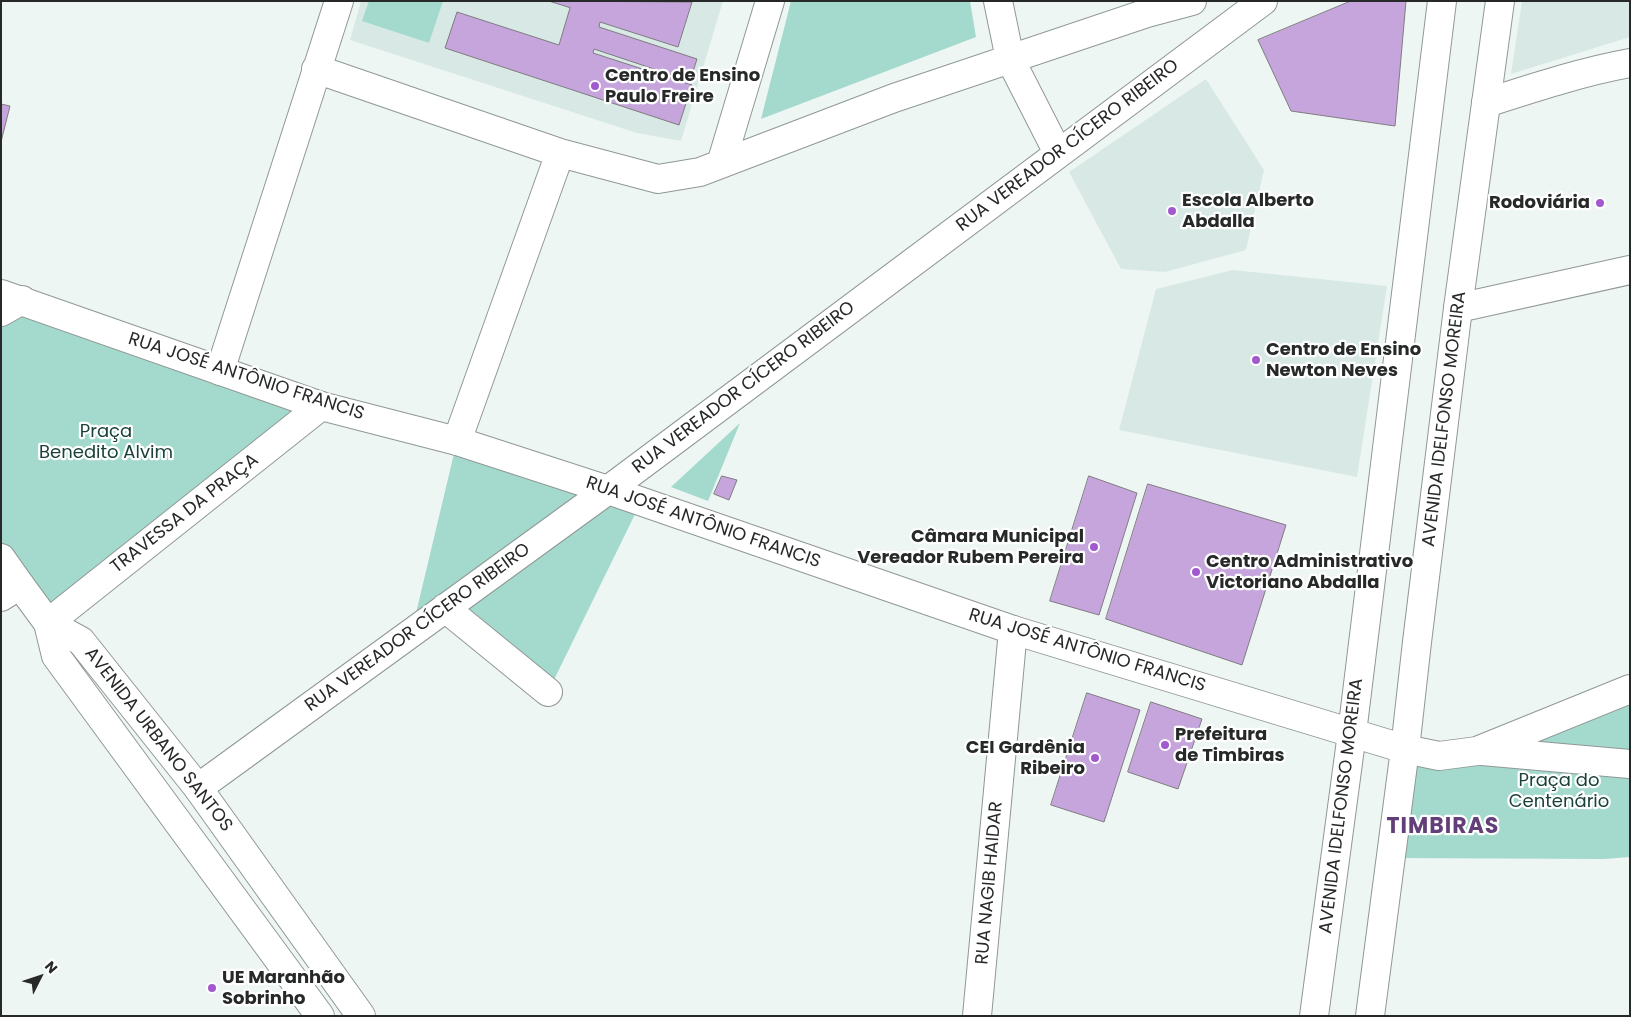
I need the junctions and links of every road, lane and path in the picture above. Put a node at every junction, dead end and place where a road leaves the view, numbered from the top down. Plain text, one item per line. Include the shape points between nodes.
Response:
1 (339, 1) edge
2 (770, 1) edge
3 (998, 1) edge
4 (1192, 1) edge
5 (1263, 1) edge
6 (1442, 1) edge
7 (1500, 1) edge
8 (1010, 59) junction
9 (1630, 63) edge
10 (316, 69) junction
11 (1486, 103) junction
12 (560, 153) junction
13 (1058, 153) junction
14 (721, 164) junction
15 (1630, 270) edge
16 (8, 302) edge
17 (1458, 308) junction
18 (220, 371) junction
19 (321, 406) junction
20 (457, 441) junction
21 (608, 490) junction
22 (1, 558) edge
23 (10, 591) edge
24 (445, 608) junction
25 (48, 623) junction
26 (1013, 630) junction
27 (1630, 689) edge
28 (548, 692) dead end
29 (1352, 733) junction
30 (1405, 749) junction
31 (1477, 751) junction
32 (1630, 764) edge
33 (198, 788) junction
34 (320, 1016) edge
35 (361, 1016) edge
36 (977, 1016) edge
37 (1314, 1016) edge
38 (1370, 1016) edge

1 - 10 street
2 - 14 street
3 - 8 street
4 - 8 street via 1148,12
5 - 13 street, RUA VEREADOR CÍCERO RIBEIRO
6 - 29 street, AVENIDA IDELFONSO MOREIRA
7 - 11 street, AVENIDA IDELFONSO MOREIRA
8 - 13 street
8 - 14 street via 894,98
9 - 11 street
10 - 12 street
10 - 18 street
11 - 17 street, AVENIDA IDELFONSO MOREIRA
12 - 14 street via 658,179 700,172
12 - 20 street
13 - 21 street, RUA VEREADOR CÍCERO RIBEIRO
15 - 17 street
16 - 18 street, RUA JOSÉ ANTÔNIO FRANCIS
17 - 30 street, AVENIDA IDELFONSO MOREIRA
18 - 19 street, RUA JOSÉ ANTÔNIO FRANCIS
19 - 20 street, RUA JOSÉ ANTÔNIO FRANCIS
19 - 25 street, TRAVESSA DA PRAÇA
20 - 21 street, RUA JOSÉ ANTÔNIO FRANCIS
21 - 24 street, RUA VEREADOR CÍCERO RIBEIRO
21 - 26 street, RUA JOSÉ ANTÔNIO FRANCIS
22 - 23 street
23 - 25 street
24 - 28 street
24 - 33 street, RUA VEREADOR CÍCERO RIBEIRO
25 - 33 street, AVENIDA URBANO SANTOS via 80,641
25 - 34 street, AVENIDA URBANO SANTOS via 56,656
26 - 29 street, RUA JOSÉ ANTÔNIO FRANCIS
26 - 36 street, RUA NAGIB HAIDAR
27 - 31 street
29 - 30 street, RUA JOSÉ ANTÔNIO FRANCIS
29 - 37 street, AVENIDA IDELFONSO MOREIRA
30 - 31 street, RUA JOSÉ ANTÔNIO FRANCIS via 1439,756
30 - 38 street, AVENIDA IDELFONSO MOREIRA
31 - 32 street
33 - 35 street, AVENIDA URBANO SANTOS

